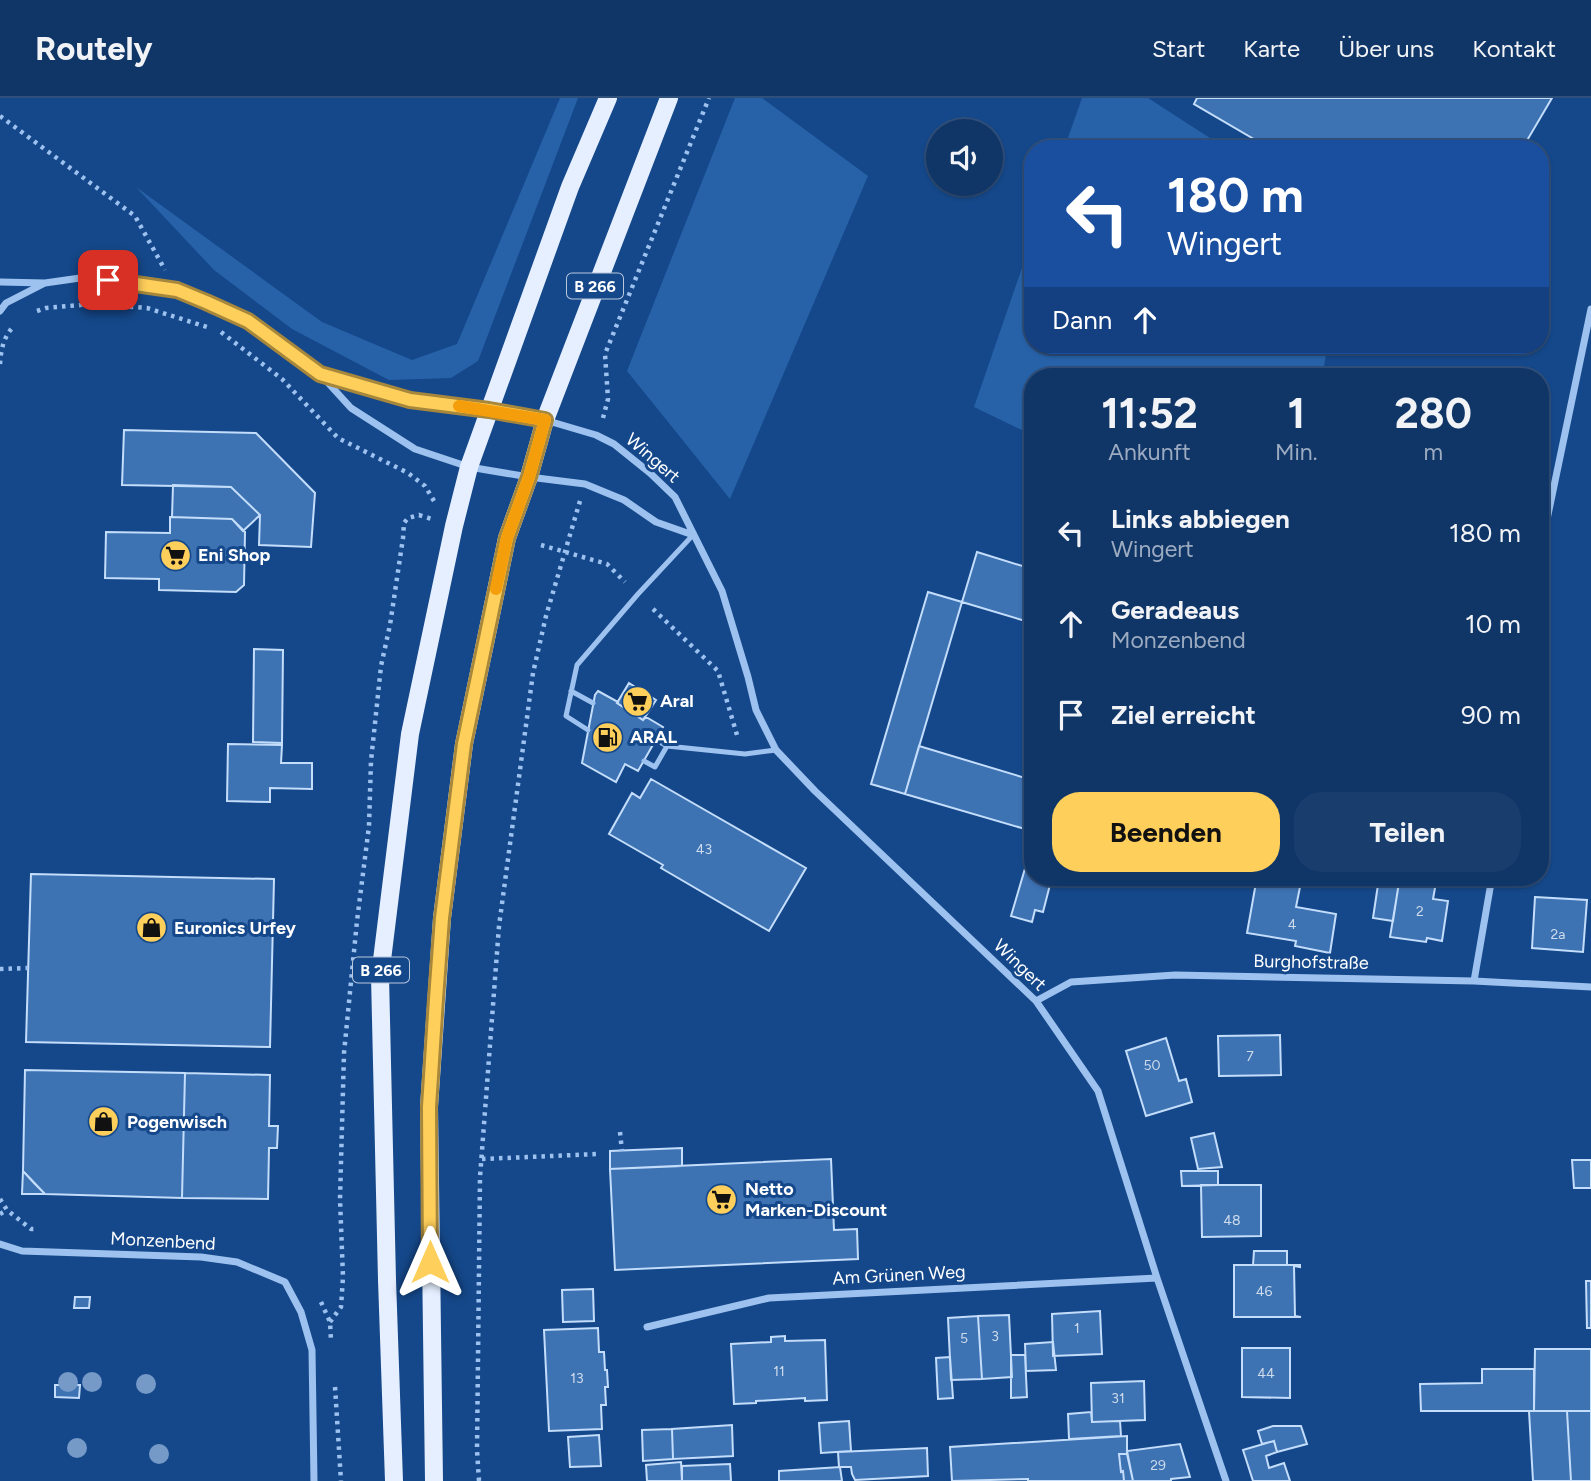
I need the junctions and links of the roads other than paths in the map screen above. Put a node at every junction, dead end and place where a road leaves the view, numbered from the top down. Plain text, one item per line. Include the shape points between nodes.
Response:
1 (608, 98) edge
2 (669, 98) edge
3 (0, 282) edge
4 (45, 283) junction
5 (1591, 309) edge
6 (0, 311) edge
7 (320, 374) junction
8 (489, 410) junction
9 (545, 420) junction
10 (469, 467) junction
11 (529, 477) junction
12 (1549, 510) edge
13 (693, 535) junction
14 (571, 691) junction
15 (593, 703) dead end
16 (588, 730) dead end
17 (656, 740) dead end
18 (667, 746) junction
19 (776, 750) junction
20 (644, 761) dead end
21 (1490, 886) edge
22 (1474, 981) junction
23 (1591, 987) edge
24 (1036, 1001) junction
25 (0, 1244) edge
26 (1157, 1278) junction
27 (647, 1327) dead end
28 (314, 1481) edge
29 (394, 1481) edge
30 (434, 1481) edge
31 (1226, 1481) edge

1 - 8 main road, B 266 via 570,187
2 - 9 main road, B 266
3 - 4 street
4 - 6 street via 6,303
4 - 7 street via 88,277 177,290 248,321
5 - 12 street
7 - 8 street via 410,400
7 - 10 street via 351,408 415,449
8 - 9 street, Wingert
8 - 10 main road, B 266
9 - 11 main road, B 266
9 - 13 street, Wingert via 614,444 675,497
10 - 11 street
10 - 29 main road, B 266 via 410,734 380,976
11 - 13 street via 585,484 624,500 656,522
11 - 30 main road, B 266 via 505,545 464,744 442,918 429,1107
13 - 14 lane via 577,665
13 - 19 street, Wingert via 722,591 756,709
14 - 15 lane
14 - 16 lane via 566,716
17 - 18 lane
18 - 19 lane via 745,754
18 - 20 lane via 655,767
19 - 24 street, Wingert
21 - 22 street
22 - 23 street, Burghofstraße
22 - 24 street, Burghofstraße via 1175,975 1071,982
24 - 26 street, Wingert via 1098,1091
25 - 28 street, Monzenbend via 22,1251 201,1257 237,1262 285,1282 301,1312 312,1350
26 - 27 street, Am Grünen Weg via 769,1298
26 - 31 street, Wingert

